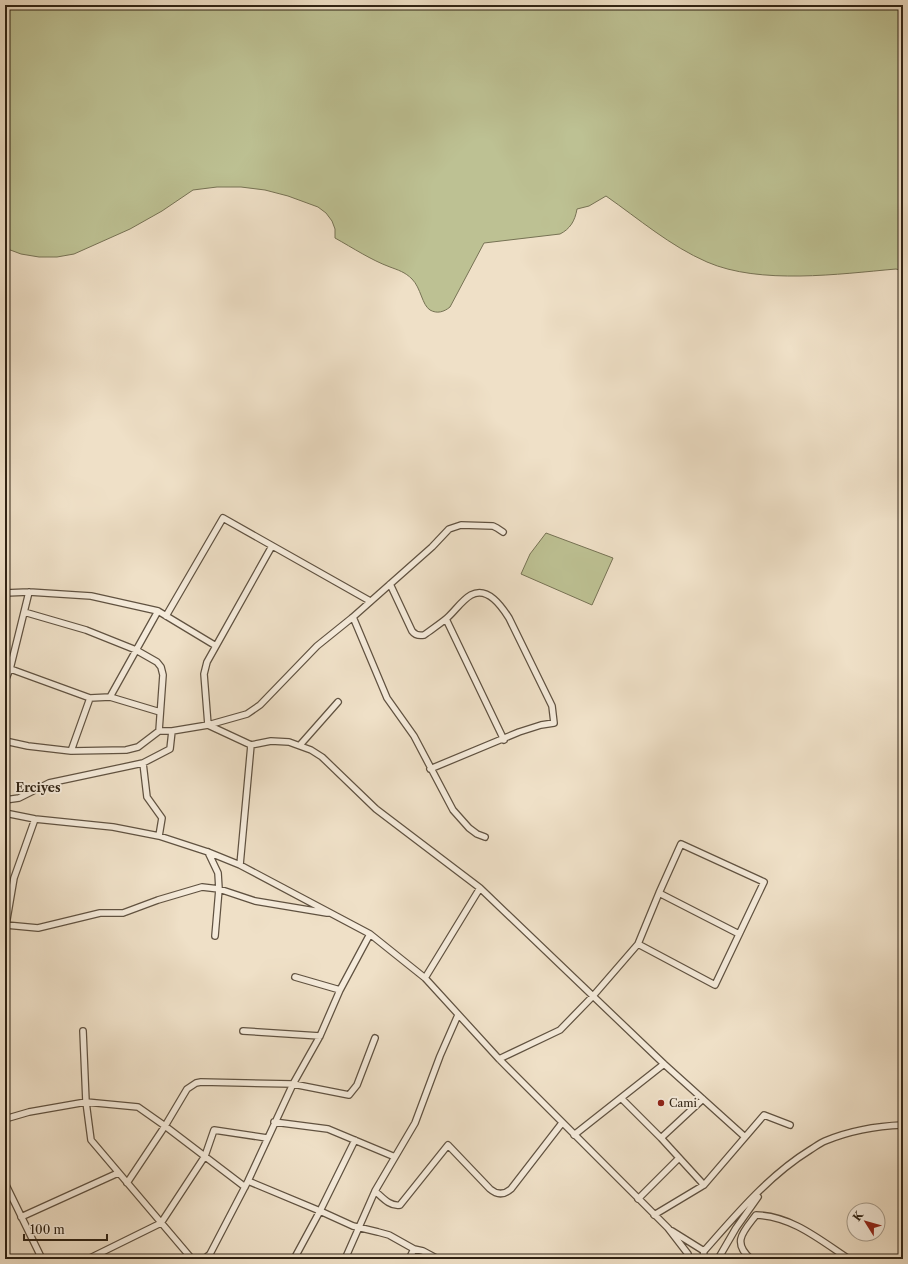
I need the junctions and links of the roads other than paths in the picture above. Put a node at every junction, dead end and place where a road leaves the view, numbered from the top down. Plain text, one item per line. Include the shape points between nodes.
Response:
1 (502, 532) dead end
2 (272, 546) junction
3 (390, 584) junction
4 (29, 592) junction
5 (5, 593) edge
6 (370, 601) junction
7 (158, 611) junction
8 (24, 612) junction
9 (166, 616) junction
10 (353, 616) junction
11 (446, 619) junction
12 (216, 646) junction
13 (136, 650) junction
14 (8, 668) edge
15 (5, 681) edge
16 (110, 697) junction
17 (90, 698) junction
18 (338, 702) dead end
19 (160, 712) junction
20 (208, 725) junction
21 (159, 731) junction
22 (172, 731) junction
23 (504, 740) junction
24 (5, 741) edge
25 (251, 745) junction
26 (300, 745) junction
27 (71, 751) junction
28 (144, 763) junction
29 (430, 769) junction
30 (5, 800) edge
31 (5, 812) edge
32 (35, 819) junction
33 (159, 836) junction
34 (485, 837) dead end
35 (208, 852) junction
36 (240, 865) junction
37 (480, 888) junction
38 (219, 889) junction
39 (659, 893) junction
40 (333, 914) junction
41 (6, 926) edge
42 (370, 934) junction
43 (738, 934) junction
44 (215, 936) dead end
45 (638, 944) junction
46 (294, 977) dead end
47 (425, 978) junction
48 (340, 990) junction
49 (593, 996) junction
50 (458, 1015) junction
51 (244, 1030) dead end
52 (82, 1031) dead end
53 (320, 1036) junction
54 (374, 1038) dead end
55 (499, 1059) junction
56 (664, 1064) junction
57 (293, 1084) junction
58 (621, 1098) junction
59 (703, 1099) junction
60 (86, 1102) junction
61 (5, 1120) edge
62 (274, 1122) junction
63 (562, 1123) junction
64 (790, 1125) dead end
65 (903, 1125) edge
66 (165, 1126) junction
67 (574, 1135) junction
68 (745, 1137) junction
69 (267, 1138) junction
70 (661, 1138) junction
71 (355, 1140) junction
72 (204, 1156) junction
73 (395, 1157) junction
74 (680, 1158) junction
75 (118, 1173) junction
76 (770, 1180) junction
77 (248, 1181) junction
78 (5, 1183) edge
79 (127, 1183) junction
80 (704, 1185) junction
81 (245, 1187) junction
82 (375, 1191) junction
83 (638, 1199) junction
84 (320, 1211) junction
85 (654, 1215) junction
86 (21, 1217) junction
87 (161, 1223) junction
88 (358, 1228) junction
89 (668, 1228) junction
90 (414, 1249) junction
91 (703, 1257) edge
92 (42, 1259) edge
93 (88, 1259) edge
94 (192, 1259) edge
95 (204, 1259) edge
96 (294, 1259) edge
97 (345, 1259) edge
98 (409, 1259) edge
99 (438, 1259) edge
100 (689, 1259) edge
101 (718, 1259) edge
102 (751, 1259) edge
103 (849, 1259) edge

1 - 3 street via 493,526 462,525 453,528
2 - 6 street
2 - 9 street via 223,518
2 - 12 street
3 - 6 street
3 - 11 street via 412,631 416,634 424,635
4 - 5 street
4 - 7 street via 91,596
4 - 8 street
6 - 10 street
7 - 9 street
7 - 13 street
8 - 13 street via 86,630
8 - 14 street
9 - 12 street
10 - 20 street via 317,646 256,708 247,714
10 - 29 street via 384,693 412,732
11 - 23 street
11 - 23 street via 473,594 483,593 494,599 509,618 552,706 554,723 529,729
12 - 20 street via 205,670
13 - 16 street
13 - 19 street via 154,660 162,671
14 - 15 street
14 - 17 street
16 - 17 street
16 - 19 street
17 - 27 street
18 - 26 street
19 - 21 street
20 - 22 street
20 - 25 street
21 - 22 street
21 - 27 street via 132,749
22 - 28 street via 170,749
23 - 29 street
24 - 27 street
25 - 26 street via 272,741
25 - 36 street
26 - 37 street via 322,757 376,809
28 - 30 street via 49,783 19,798
28 - 33 street via 147,797 162,818
29 - 34 street via 453,810 469,828
31 - 32 street
32 - 33 street via 113,826
32 - 41 street via 14,878
33 - 35 street
35 - 36 street
35 - 38 street via 218,873
36 - 40 street
37 - 47 street
37 - 49 street
38 - 40 street via 255,901
38 - 41 street via 202,887 123,913 100,913 38,928
38 - 44 street
39 - 43 street
39 - 43 street via 681,844 764,882
39 - 45 street
40 - 42 street
42 - 47 street
42 - 48 street
43 - 45 street via 715,985
45 - 49 street
46 - 48 street
47 - 50 street
48 - 53 street
49 - 55 street via 560,1030
49 - 56 street
50 - 55 street
50 - 73 street via 415,1124
51 - 53 street
52 - 60 street
53 - 57 street
54 - 57 street via 357,1085 349,1095
55 - 63 street
56 - 58 street
56 - 59 street
57 - 62 street
57 - 66 street via 196,1083 187,1089
58 - 67 street
58 - 70 street
59 - 68 street
59 - 70 street
60 - 61 street via 29,1112
60 - 66 street via 138,1107
60 - 75 street via 91,1140
62 - 69 street
62 - 71 street via 328,1129
63 - 67 street
63 - 82 street via 511,1189 504,1193 490,1189 448,1145 400,1204 391,1204
64 - 68 street via 764,1115
65 - 76 street via 856,1131 824,1142 796,1159
66 - 72 street
66 - 79 street
67 - 83 street
68 - 80 street
69 - 72 street via 214,1130
69 - 77 street
70 - 74 street
71 - 73 street
71 - 84 street
72 - 81 street
72 - 87 street
73 - 82 street
74 - 80 street
74 - 83 street
75 - 79 street
75 - 86 street
76 - 91 street via 730,1222
76 - 101 street via 736,1228
77 - 81 street
77 - 84 street
78 - 86 street
79 - 87 street
80 - 85 street
81 - 95 street via 210,1254
82 - 88 street
83 - 85 street
84 - 88 street
84 - 96 street
85 - 89 street
86 - 92 street
87 - 93 street
87 - 94 street
88 - 90 street via 389,1236
88 - 97 street
89 - 91 street
89 - 100 street
90 - 98 street
90 - 99 street
102 - 103 street via 744,1254 740,1243 743,1233 756,1215 770,1215 801,1227

